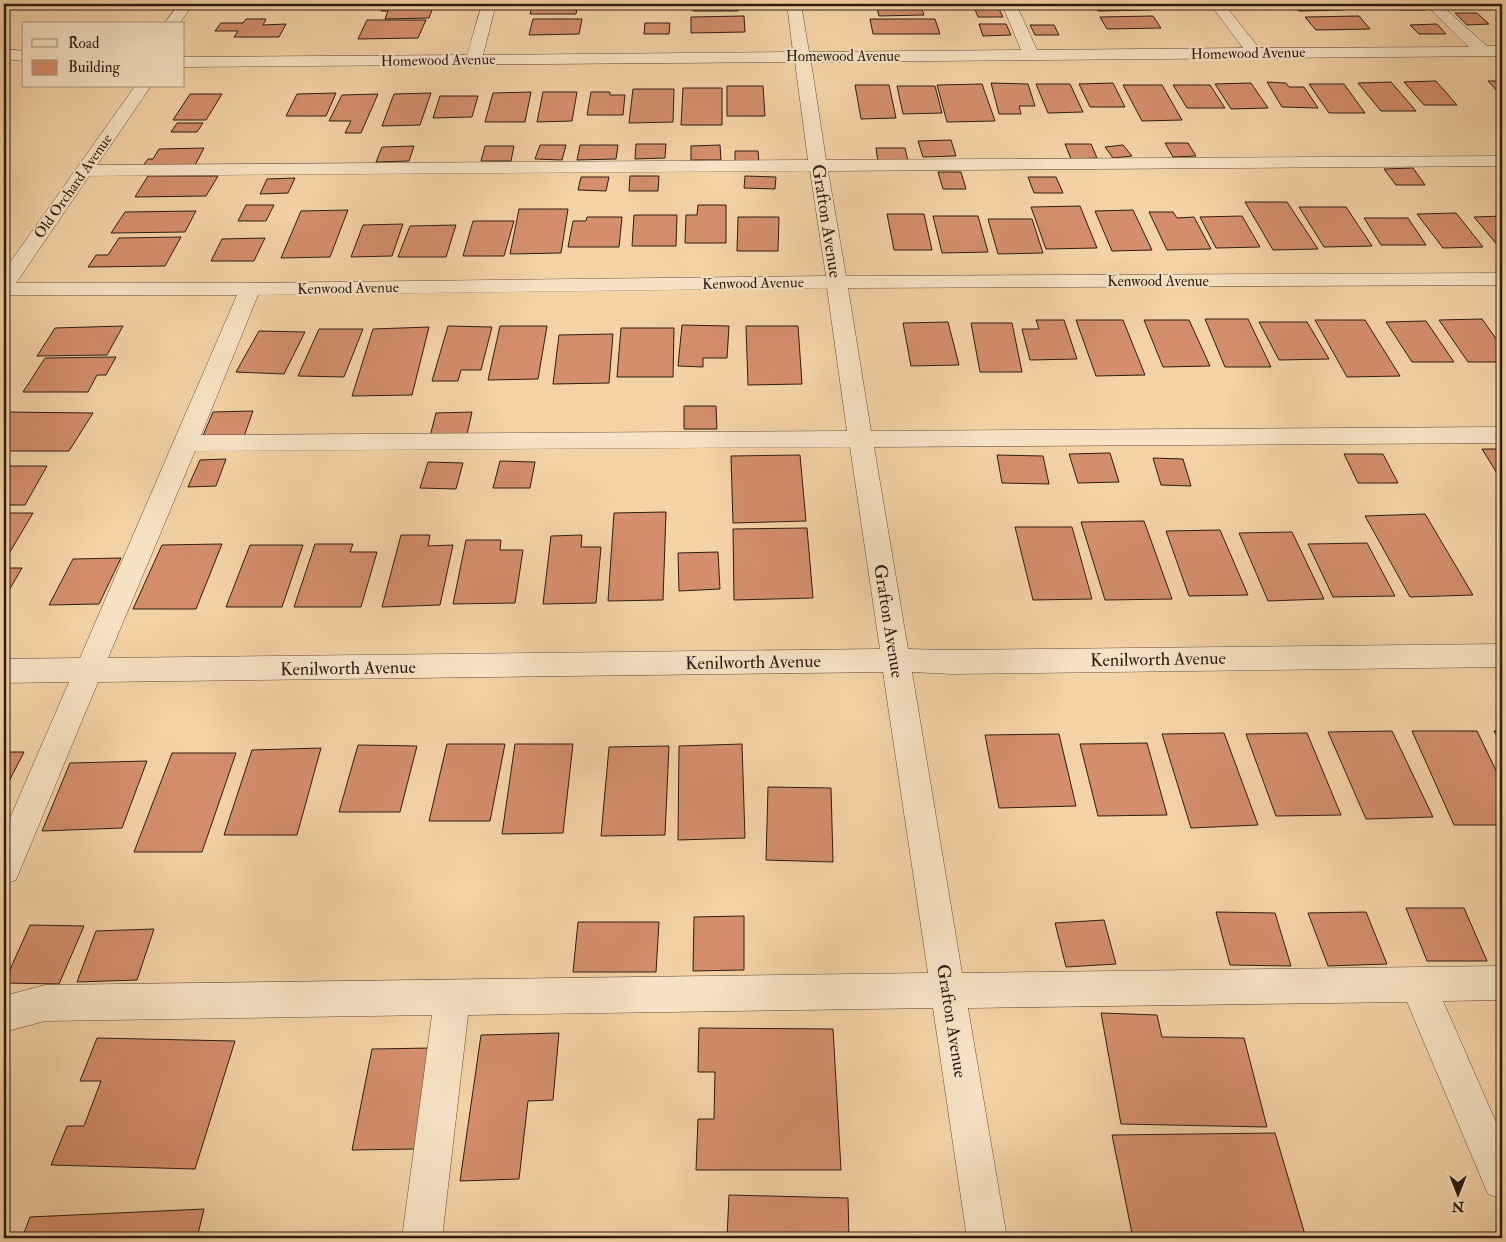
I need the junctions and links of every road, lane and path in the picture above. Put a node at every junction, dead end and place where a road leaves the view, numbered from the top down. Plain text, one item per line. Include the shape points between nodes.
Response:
1 (186, 4) edge
2 (490, 4) edge
3 (794, 4) edge
4 (1009, 4) edge
5 (1217, 4) edge
6 (1432, 4) edge
7 (172, 22) edge
8 (1483, 51) junction
9 (1502, 51) edge
10 (1254, 53) junction
11 (4, 54) edge
12 (1031, 55) junction
13 (22, 56) edge
14 (802, 56) junction
15 (474, 59) junction
16 (185, 62) edge
17 (141, 88) edge
18 (1502, 161) edge
19 (818, 167) junction
20 (83, 171) junction
21 (1502, 278) edge
22 (837, 282) junction
23 (4, 285) edge
24 (4, 289) edge
25 (250, 289) junction
26 (1502, 436) edge
27 (860, 440) junction
28 (187, 443) junction
29 (1502, 655) edge
30 (895, 660) junction
31 (88, 670) junction
32 (4, 671) edge
33 (4, 869) edge
34 (1502, 983) edge
35 (1417, 984) junction
36 (947, 989) junction
37 (452, 997) junction
38 (4, 1014) edge
39 (1502, 1180) edge
40 (422, 1238) edge
41 (987, 1238) edge

1 - 7 street
2 - 15 street
3 - 14 street, Grafton Avenue
4 - 12 street
5 - 10 street
6 - 8 street
8 - 9 street, Homewood Avenue
8 - 10 street, Homewood Avenue
10 - 12 street, Homewood Avenue
11 - 13 street
12 - 14 street, Homewood Avenue
14 - 15 street, Homewood Avenue
14 - 19 street, Grafton Avenue
15 - 16 street, Homewood Avenue
17 - 20 street, Old Orchard Avenue
18 - 19 street
19 - 20 street
19 - 22 street, Grafton Avenue
20 - 23 street, Old Orchard Avenue
21 - 22 street, Kenwood Avenue
22 - 25 street, Kenwood Avenue
22 - 27 street, Grafton Avenue
24 - 25 street, Kenwood Avenue
25 - 28 street
26 - 27 street
27 - 28 street
27 - 30 street, Grafton Avenue
28 - 31 street
29 - 30 street, Kenilworth Avenue
30 - 31 street, Kenilworth Avenue
30 - 36 street, Grafton Avenue
31 - 32 street, Kenilworth Avenue
31 - 33 street
34 - 35 street
35 - 36 street
35 - 39 street
36 - 37 street
36 - 41 street, Grafton Avenue
37 - 38 street via 45,1003
37 - 40 street

